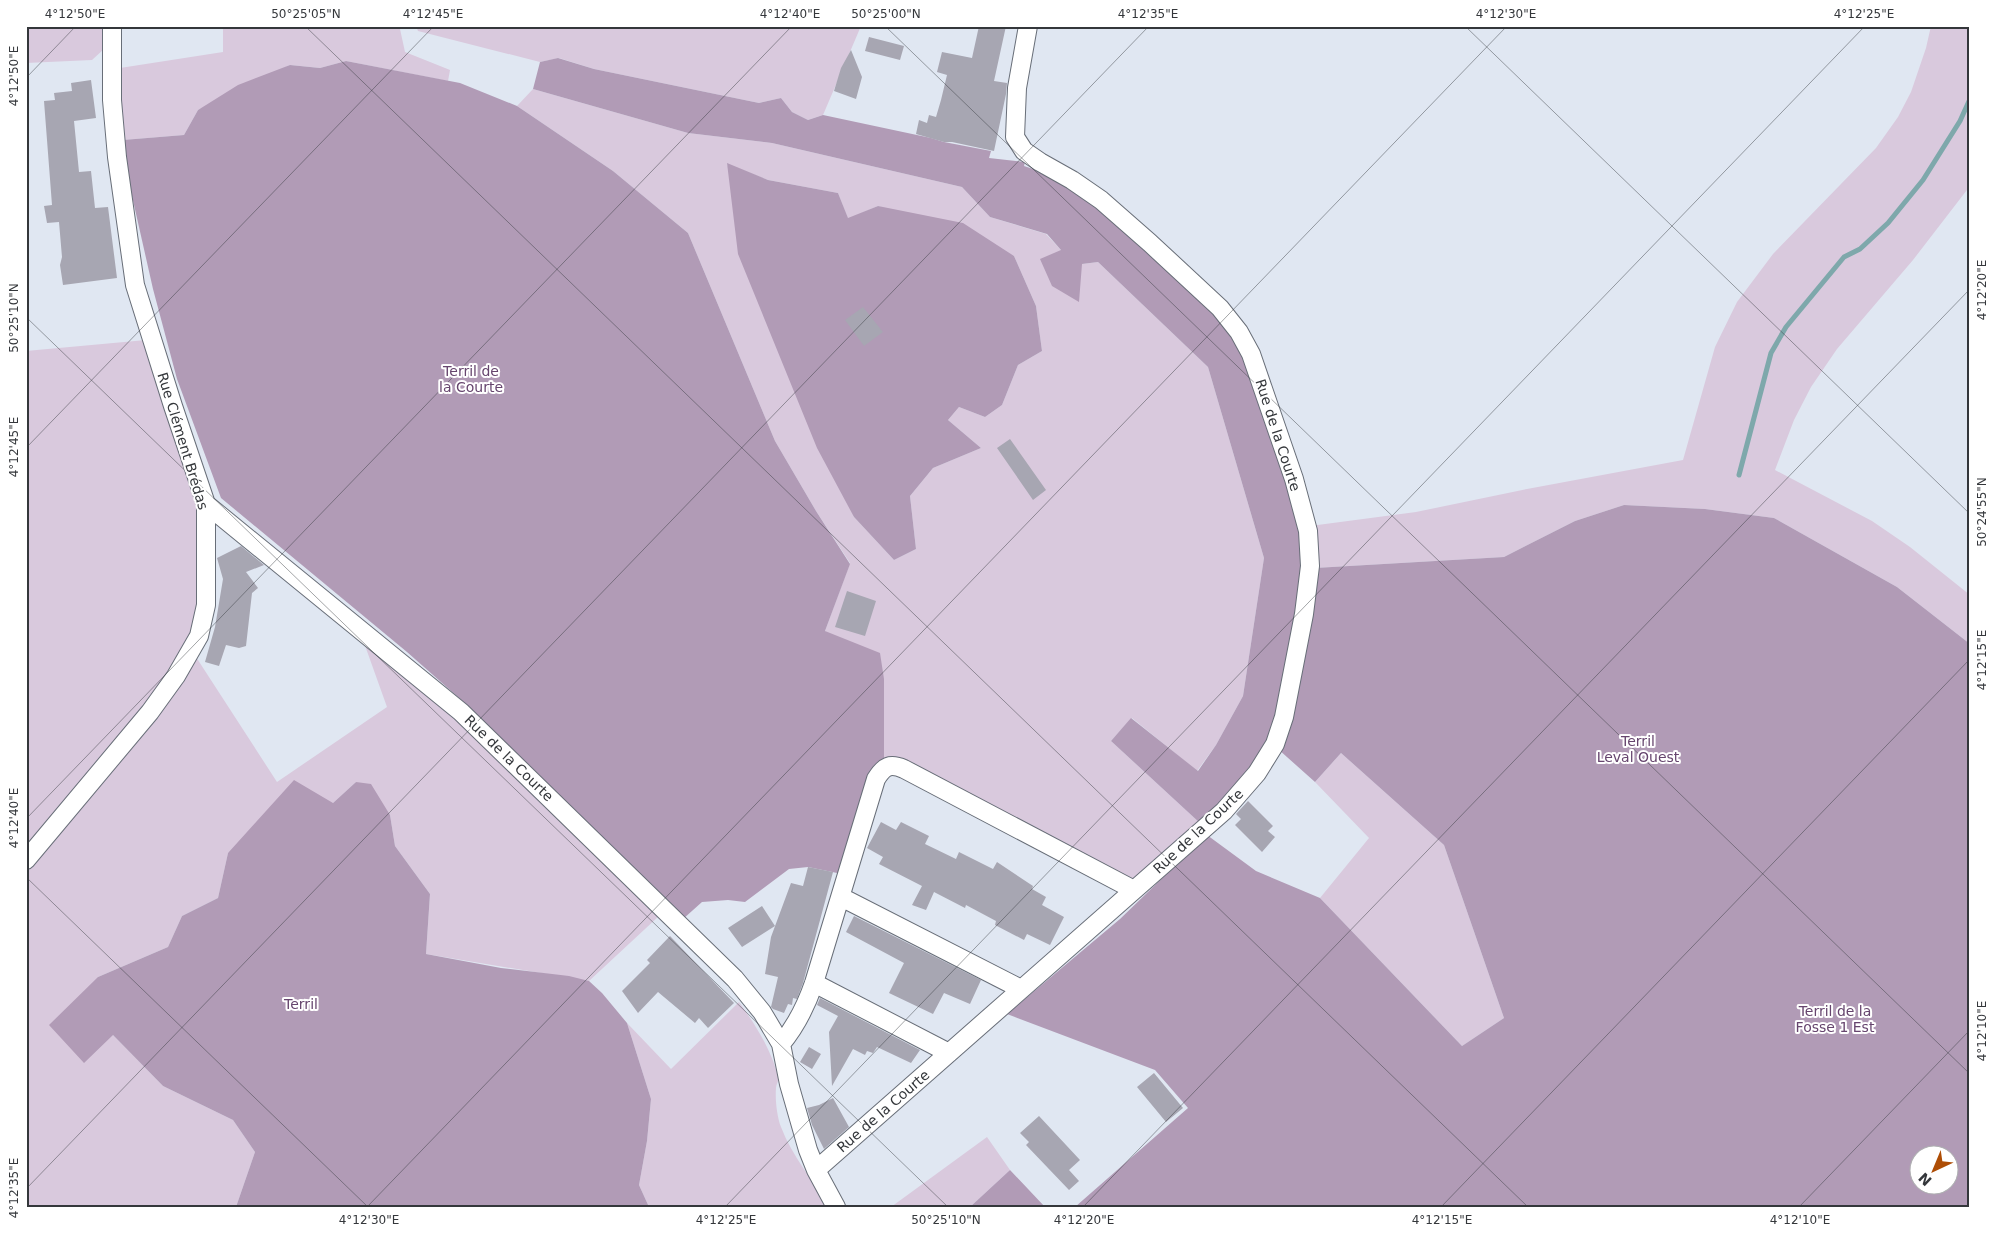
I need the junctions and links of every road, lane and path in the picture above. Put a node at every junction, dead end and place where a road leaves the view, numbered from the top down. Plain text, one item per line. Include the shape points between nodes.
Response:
1 (112, 26) edge
2 (1028, 26) edge
3 (206, 504) junction
4 (26, 860) edge
5 (1134, 890) junction
6 (841, 897) junction
7 (814, 983) junction
8 (1021, 989) junction
9 (781, 1044) junction
10 (950, 1053) junction
11 (816, 1170) junction
12 (836, 1207) edge

1 - 3 street, Rue Clément Brédas via 112,100 117,157 135,285
2 - 5 street, Rue de la Courte via 1017,88 1016,137 1024,151 1101,200 1136,230 1220,308 1239,332 1254,363 1294,479 1308,532 1310,566 1304,614 1286,709 1275,744 1258,773 1224,811
3 - 4 street, Rue Clément Brédas via 206,605 199,636 150,712
3 - 9 street, Rue de la Courte via 461,712 735,979 762,1012
5 - 6 street via 894,765 887,766 876,779
5 - 8 street, Rue de la Courte
6 - 7 street
6 - 8 street
7 - 9 street via 803,1012
7 - 10 street
8 - 10 street, Rue de la Courte
9 - 11 street, Rue de la Courte
10 - 11 street, Rue de la Courte
11 - 12 street, Rue de la Courte

